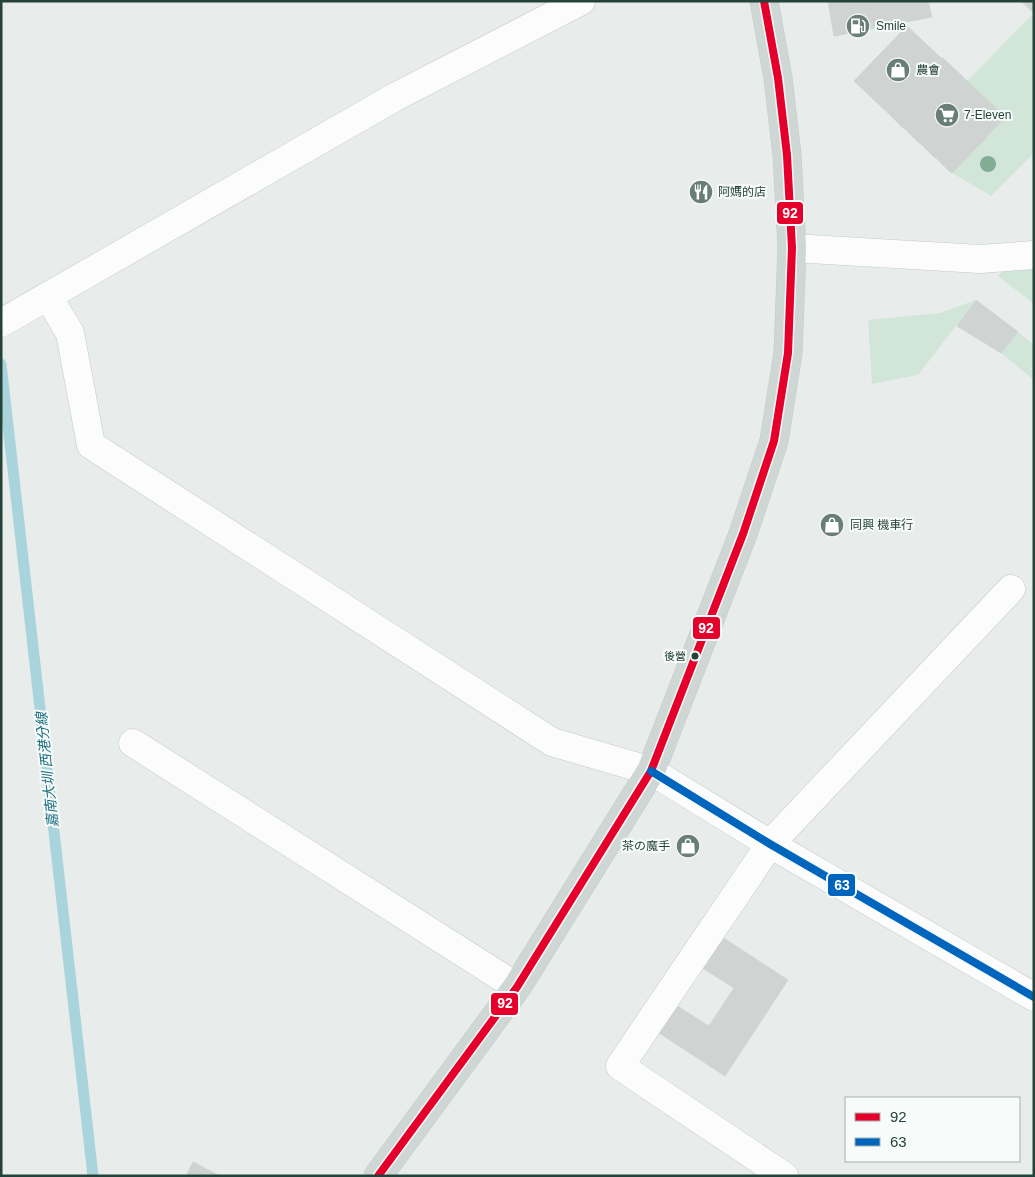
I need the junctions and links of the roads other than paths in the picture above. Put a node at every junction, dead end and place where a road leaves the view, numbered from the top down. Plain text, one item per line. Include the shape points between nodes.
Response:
1 (582, 1) edge
2 (764, 1) edge
3 (792, 248) junction
4 (1034, 255) edge
5 (48, 296) junction
6 (1, 323) edge
7 (1011, 589) dead end
8 (133, 743) dead end
9 (651, 771) junction
10 (770, 844) junction
11 (517, 987) junction
12 (1034, 998) edge
13 (379, 1175) edge
14 (784, 1176) edge

1 - 5 street via 395,97
2 - 3 main road via 787,155
3 - 4 street via 980,259
3 - 9 main road via 788,353 774,441 743,534
5 - 6 street
5 - 9 street via 70,333 91,445 552,742
7 - 10 street
8 - 11 street
9 - 10 street
9 - 11 main road
10 - 12 street
10 - 14 street via 620,1066
11 - 13 main road

